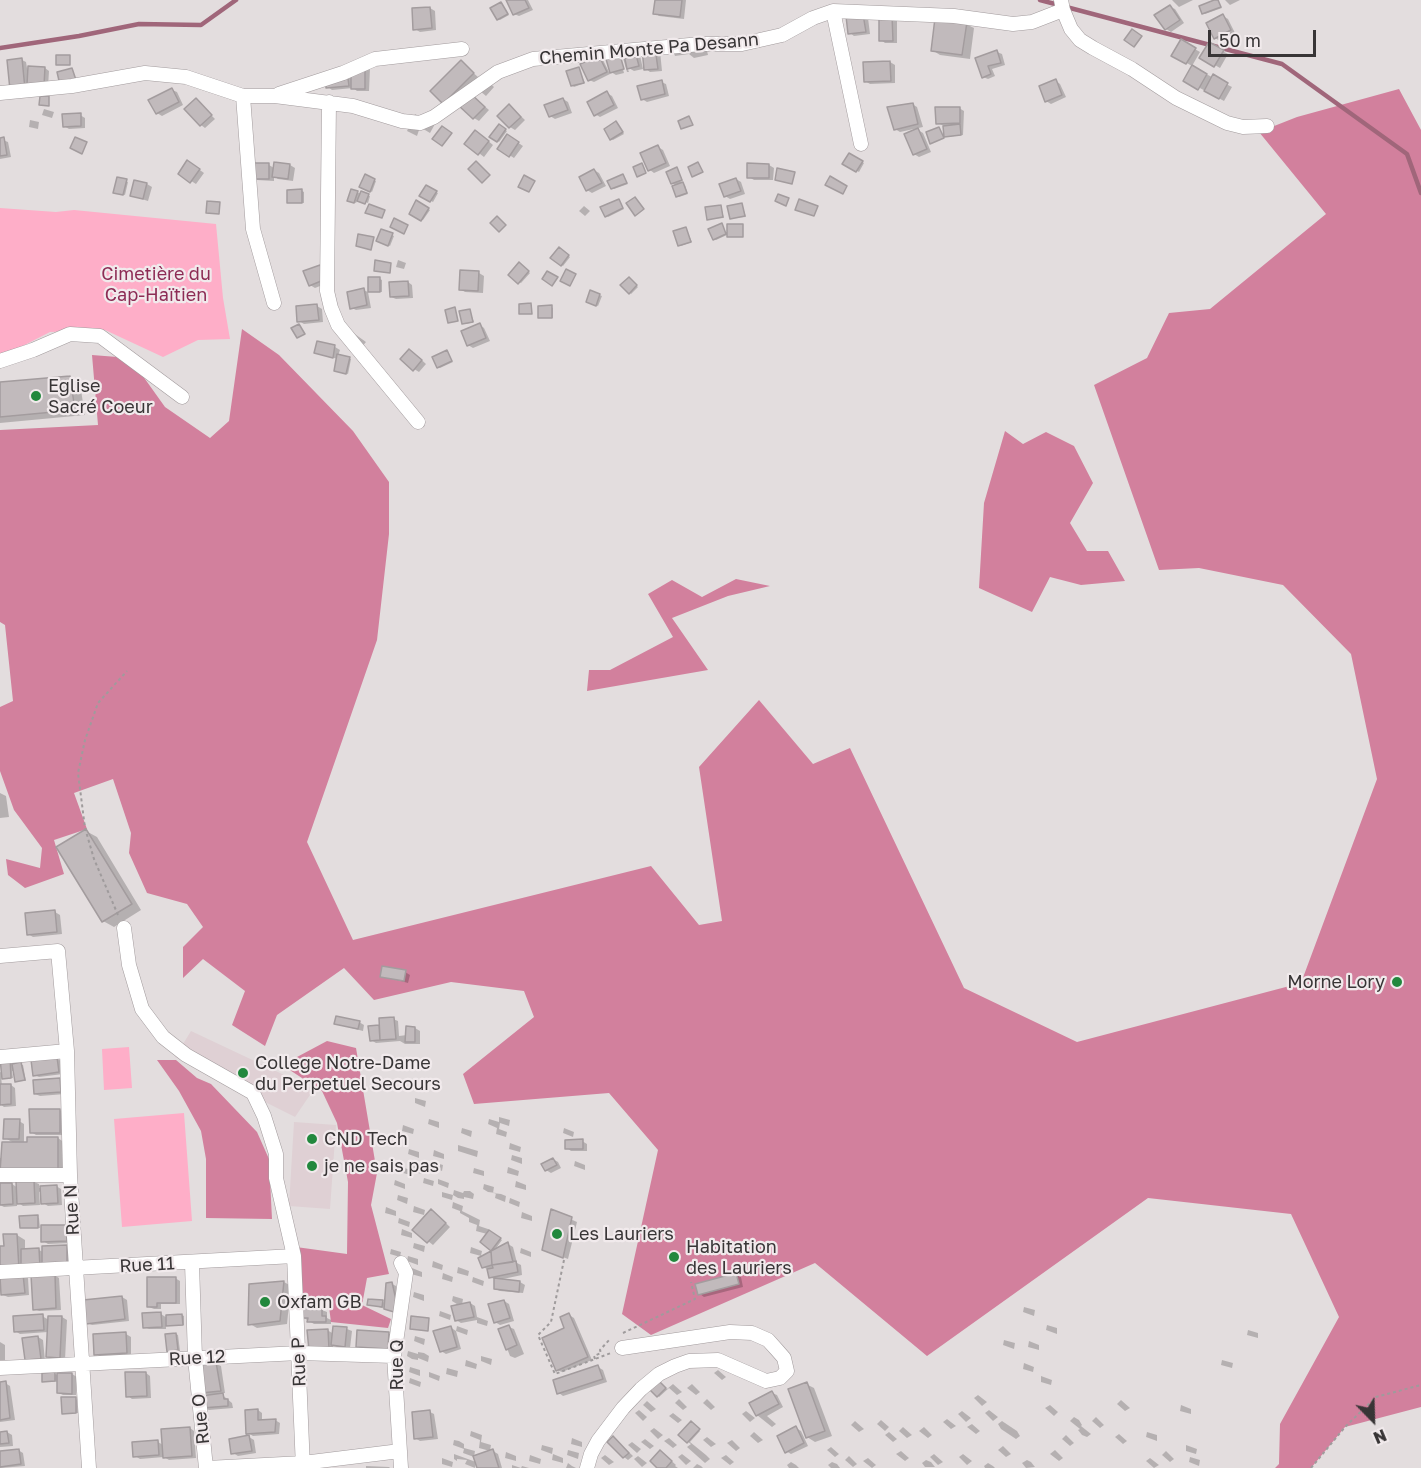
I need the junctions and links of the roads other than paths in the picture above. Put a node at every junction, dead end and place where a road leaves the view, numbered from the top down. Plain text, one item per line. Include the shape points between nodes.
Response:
1 (1065, 3) edge
2 (833, 10) junction
3 (462, 49) dead end
4 (0, 93) edge
5 (243, 96) junction
6 (275, 96) junction
7 (329, 102) junction
8 (1267, 126) dead end
9 (861, 144) dead end
10 (274, 303) dead end
11 (0, 362) edge
12 (182, 397) dead end
13 (418, 422) dead end
14 (124, 928) road end
15 (0, 956) edge
16 (67, 1051) junction
17 (0, 1057) edge
18 (0, 1175) edge
19 (70, 1175) junction
20 (294, 1256) junction
21 (192, 1263) junction
22 (401, 1263) dead end
23 (75, 1268) junction
24 (0, 1272) edge
25 (621, 1341) road end
26 (299, 1353) junction
27 (394, 1356) junction
28 (195, 1358) junction
29 (83, 1364) junction
30 (0, 1368) edge
31 (400, 1451) junction
32 (303, 1466) edge
33 (88, 1468) edge
34 (207, 1468) edge
35 (401, 1468) edge
36 (587, 1468) edge

1 - 2 street, Chemin Monte Pa Desann via 1032,22 1013,24 954,16
1 - 8 street via 1071,29 1080,40 1176,98 1227,123
2 - 7 street, Chemin Monte Pa Desann via 782,35 742,44 533,59 498,72 420,123
2 - 9 street
3 - 6 street via 375,59
4 - 5 street, Chemin Monte Pa Desann via 145,73 186,77
5 - 6 street, Chemin Monte Pa Desann
5 - 10 street via 253,229
6 - 7 street, Chemin Monte Pa Desann
7 - 13 street via 327,291 331,308 338,325
11 - 12 street via 70,334 100,336
14 - 20 street, Rue P via 142,1009 163,1037 186,1055 253,1093 276,1154 276,1178
15 - 16 street, Rue N via 58,951
16 - 17 street
16 - 19 street, Rue N
18 - 19 street
19 - 23 street, Rue N
20 - 21 street, Rue 11
20 - 26 street, Rue P
21 - 23 street, Rue 11
21 - 28 street, Rue O
22 - 27 street, Rue Q via 406,1273
23 - 24 street, Rue 11
23 - 29 street, Rue N
25 - 36 street via 752,1333 768,1340 784,1358 787,1371 780,1378 766,1381 718,1360 689,1361 675,1366 650,1382 623,1408 598,1441
26 - 27 street, Rue 12
26 - 28 street, Rue 12
26 - 32 street, Rue P
27 - 31 street, Rue Q
28 - 29 street, Rue 12
28 - 34 street, Rue O
29 - 30 street, Rue 12
29 - 33 street, Rue N
31 - 32 street
31 - 35 street, Rue Q
32 - 34 street

